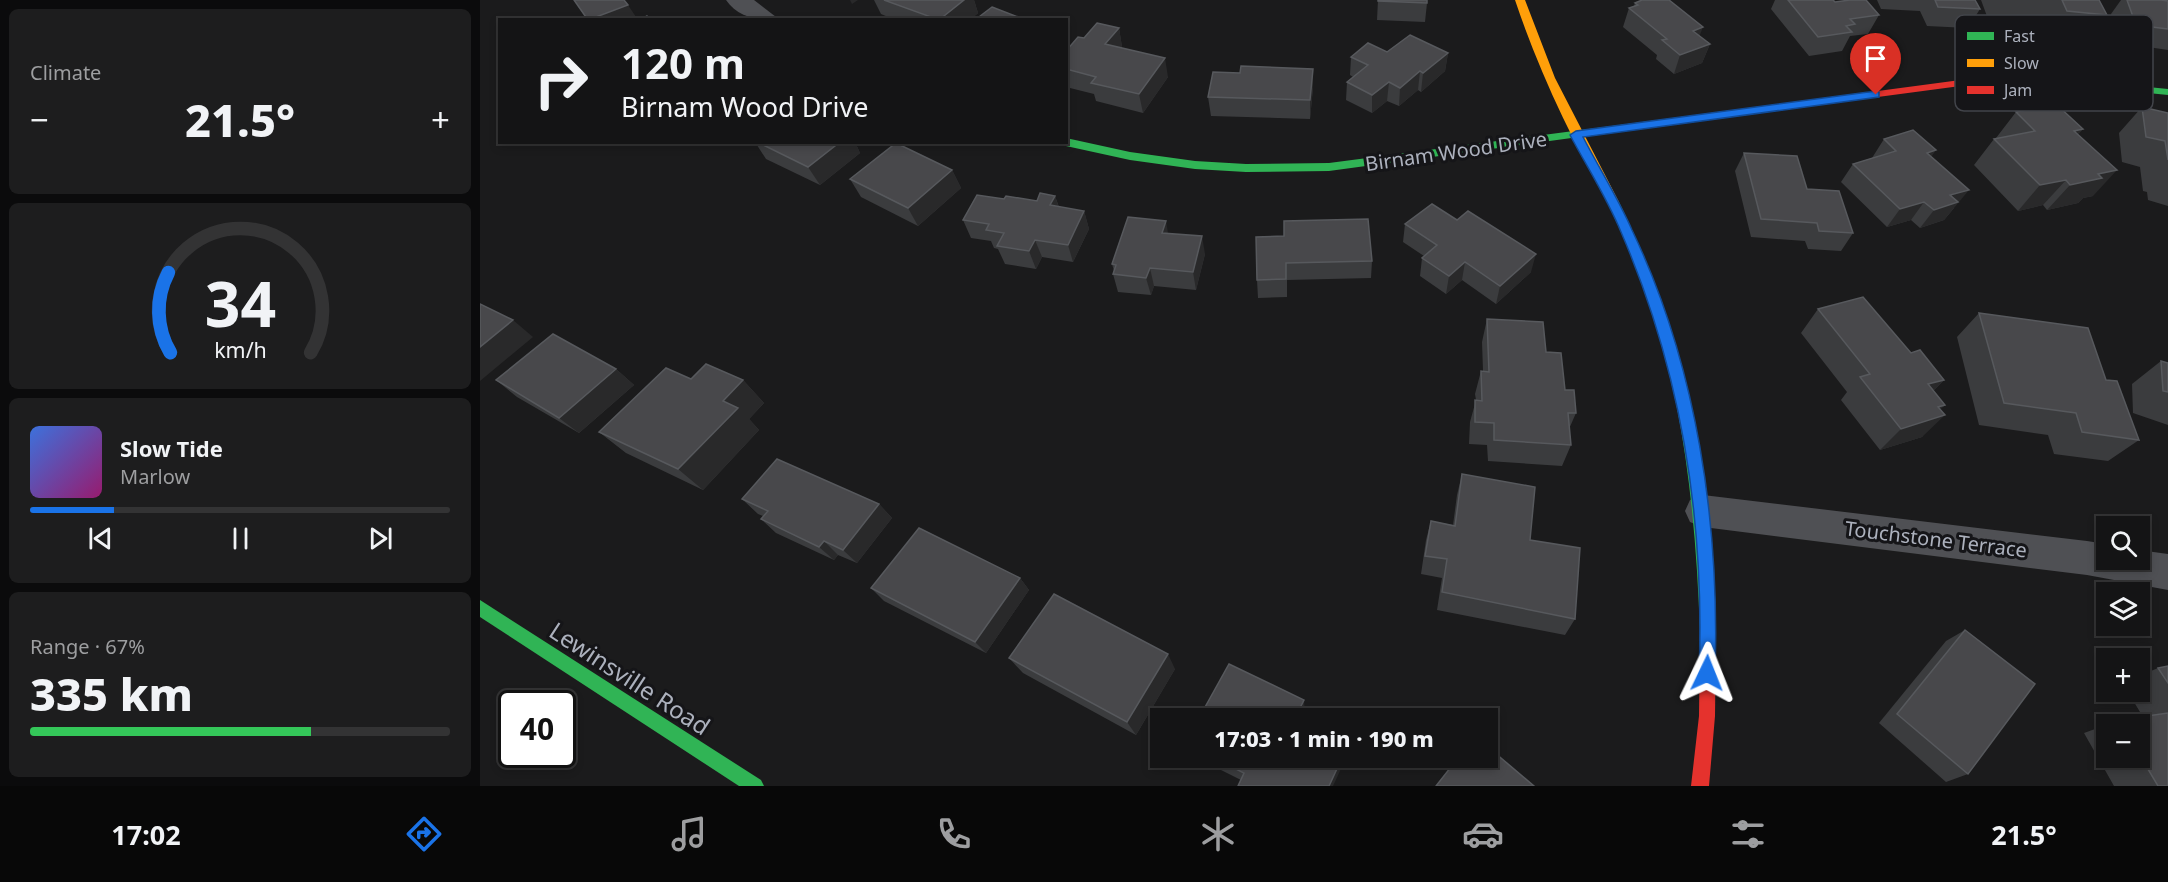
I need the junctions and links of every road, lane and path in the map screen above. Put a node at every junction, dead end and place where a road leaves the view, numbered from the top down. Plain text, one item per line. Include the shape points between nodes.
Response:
1 (738, 0) edge
2 (1520, 0) edge
3 (765, 18) edge
4 (1955, 84) edge
5 (2153, 90) edge
6 (2168, 92) edge
7 (1576, 135) junction
8 (1068, 142) edge
9 (1702, 511) junction
10 (2168, 572) edge
11 (480, 608) edge
12 (755, 786) edge
13 (1700, 786) edge

1 - 3 street
2 - 7 street via 1530,37
4 - 7 street, Birnam Wood Drive
5 - 6 street, Birnam Wood Drive
7 - 8 street, Birnam Wood Drive via 1329,167 1262,169 1195,166
7 - 9 street via 1627,230 1664,327 1686,408
9 - 10 street, Touchstone Terrace via 2075,556
9 - 13 street via 1709,633
11 - 12 street, Lewinsville Road

